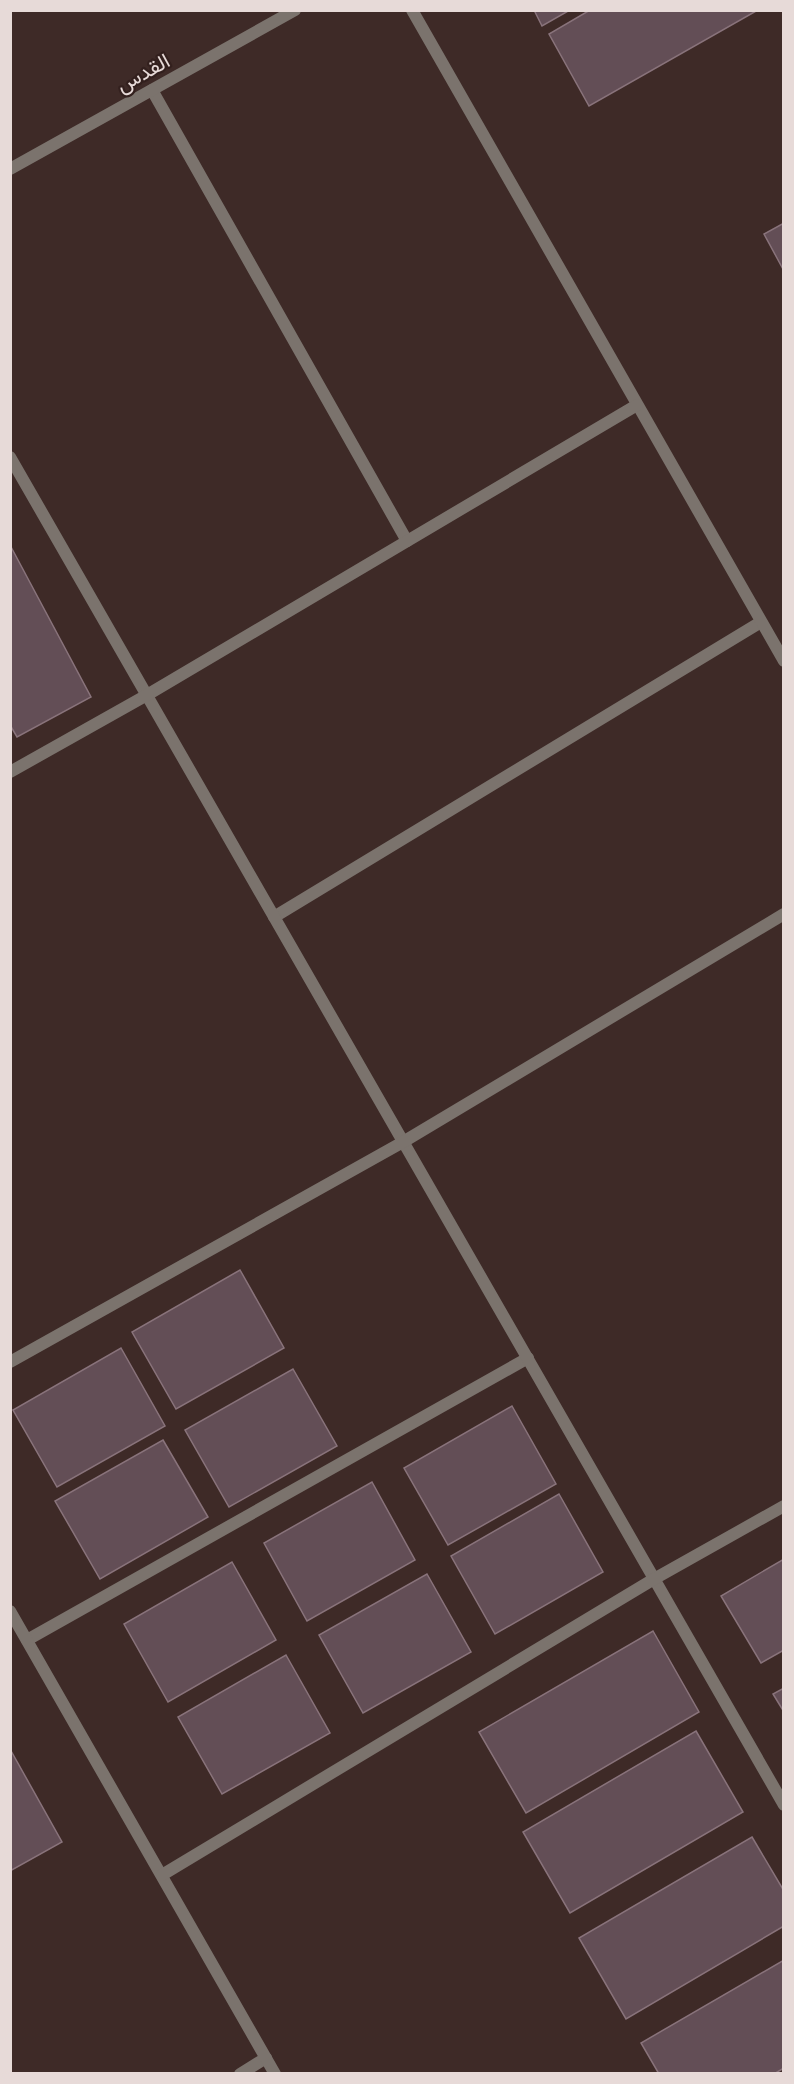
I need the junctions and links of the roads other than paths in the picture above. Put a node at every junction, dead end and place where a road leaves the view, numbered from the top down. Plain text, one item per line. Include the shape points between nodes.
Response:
1 (295, 10) edge
2 (412, 10) edge
3 (152, 90) junction
4 (10, 169) edge
5 (637, 405) junction
6 (11, 457) edge
7 (407, 541) junction
8 (761, 622) junction
9 (783, 661) edge
10 (147, 695) junction
11 (10, 772) edge
12 (783, 914) edge
13 (274, 917) junction
14 (403, 1142) junction
15 (528, 1358) junction
16 (10, 1362) edge
17 (783, 1506) edge
18 (654, 1579) junction
19 (10, 1611) edge
20 (27, 1640) junction
21 (783, 1805) edge
22 (162, 1875) junction
23 (266, 2058) junction
24 (240, 2073) edge
25 (275, 2073) edge

1 - 3 street, القدس
2 - 5 street
3 - 4 street, القدس
3 - 7 street
5 - 7 street
5 - 8 street
6 - 10 street
7 - 10 street
8 - 9 street
8 - 13 street
10 - 11 street
10 - 13 street
12 - 14 street
13 - 14 street
14 - 15 street
14 - 16 street
15 - 18 street
15 - 20 street
17 - 18 street
18 - 21 street
18 - 22 street
19 - 20 street
20 - 22 street
22 - 23 street
23 - 24 street
23 - 25 street

